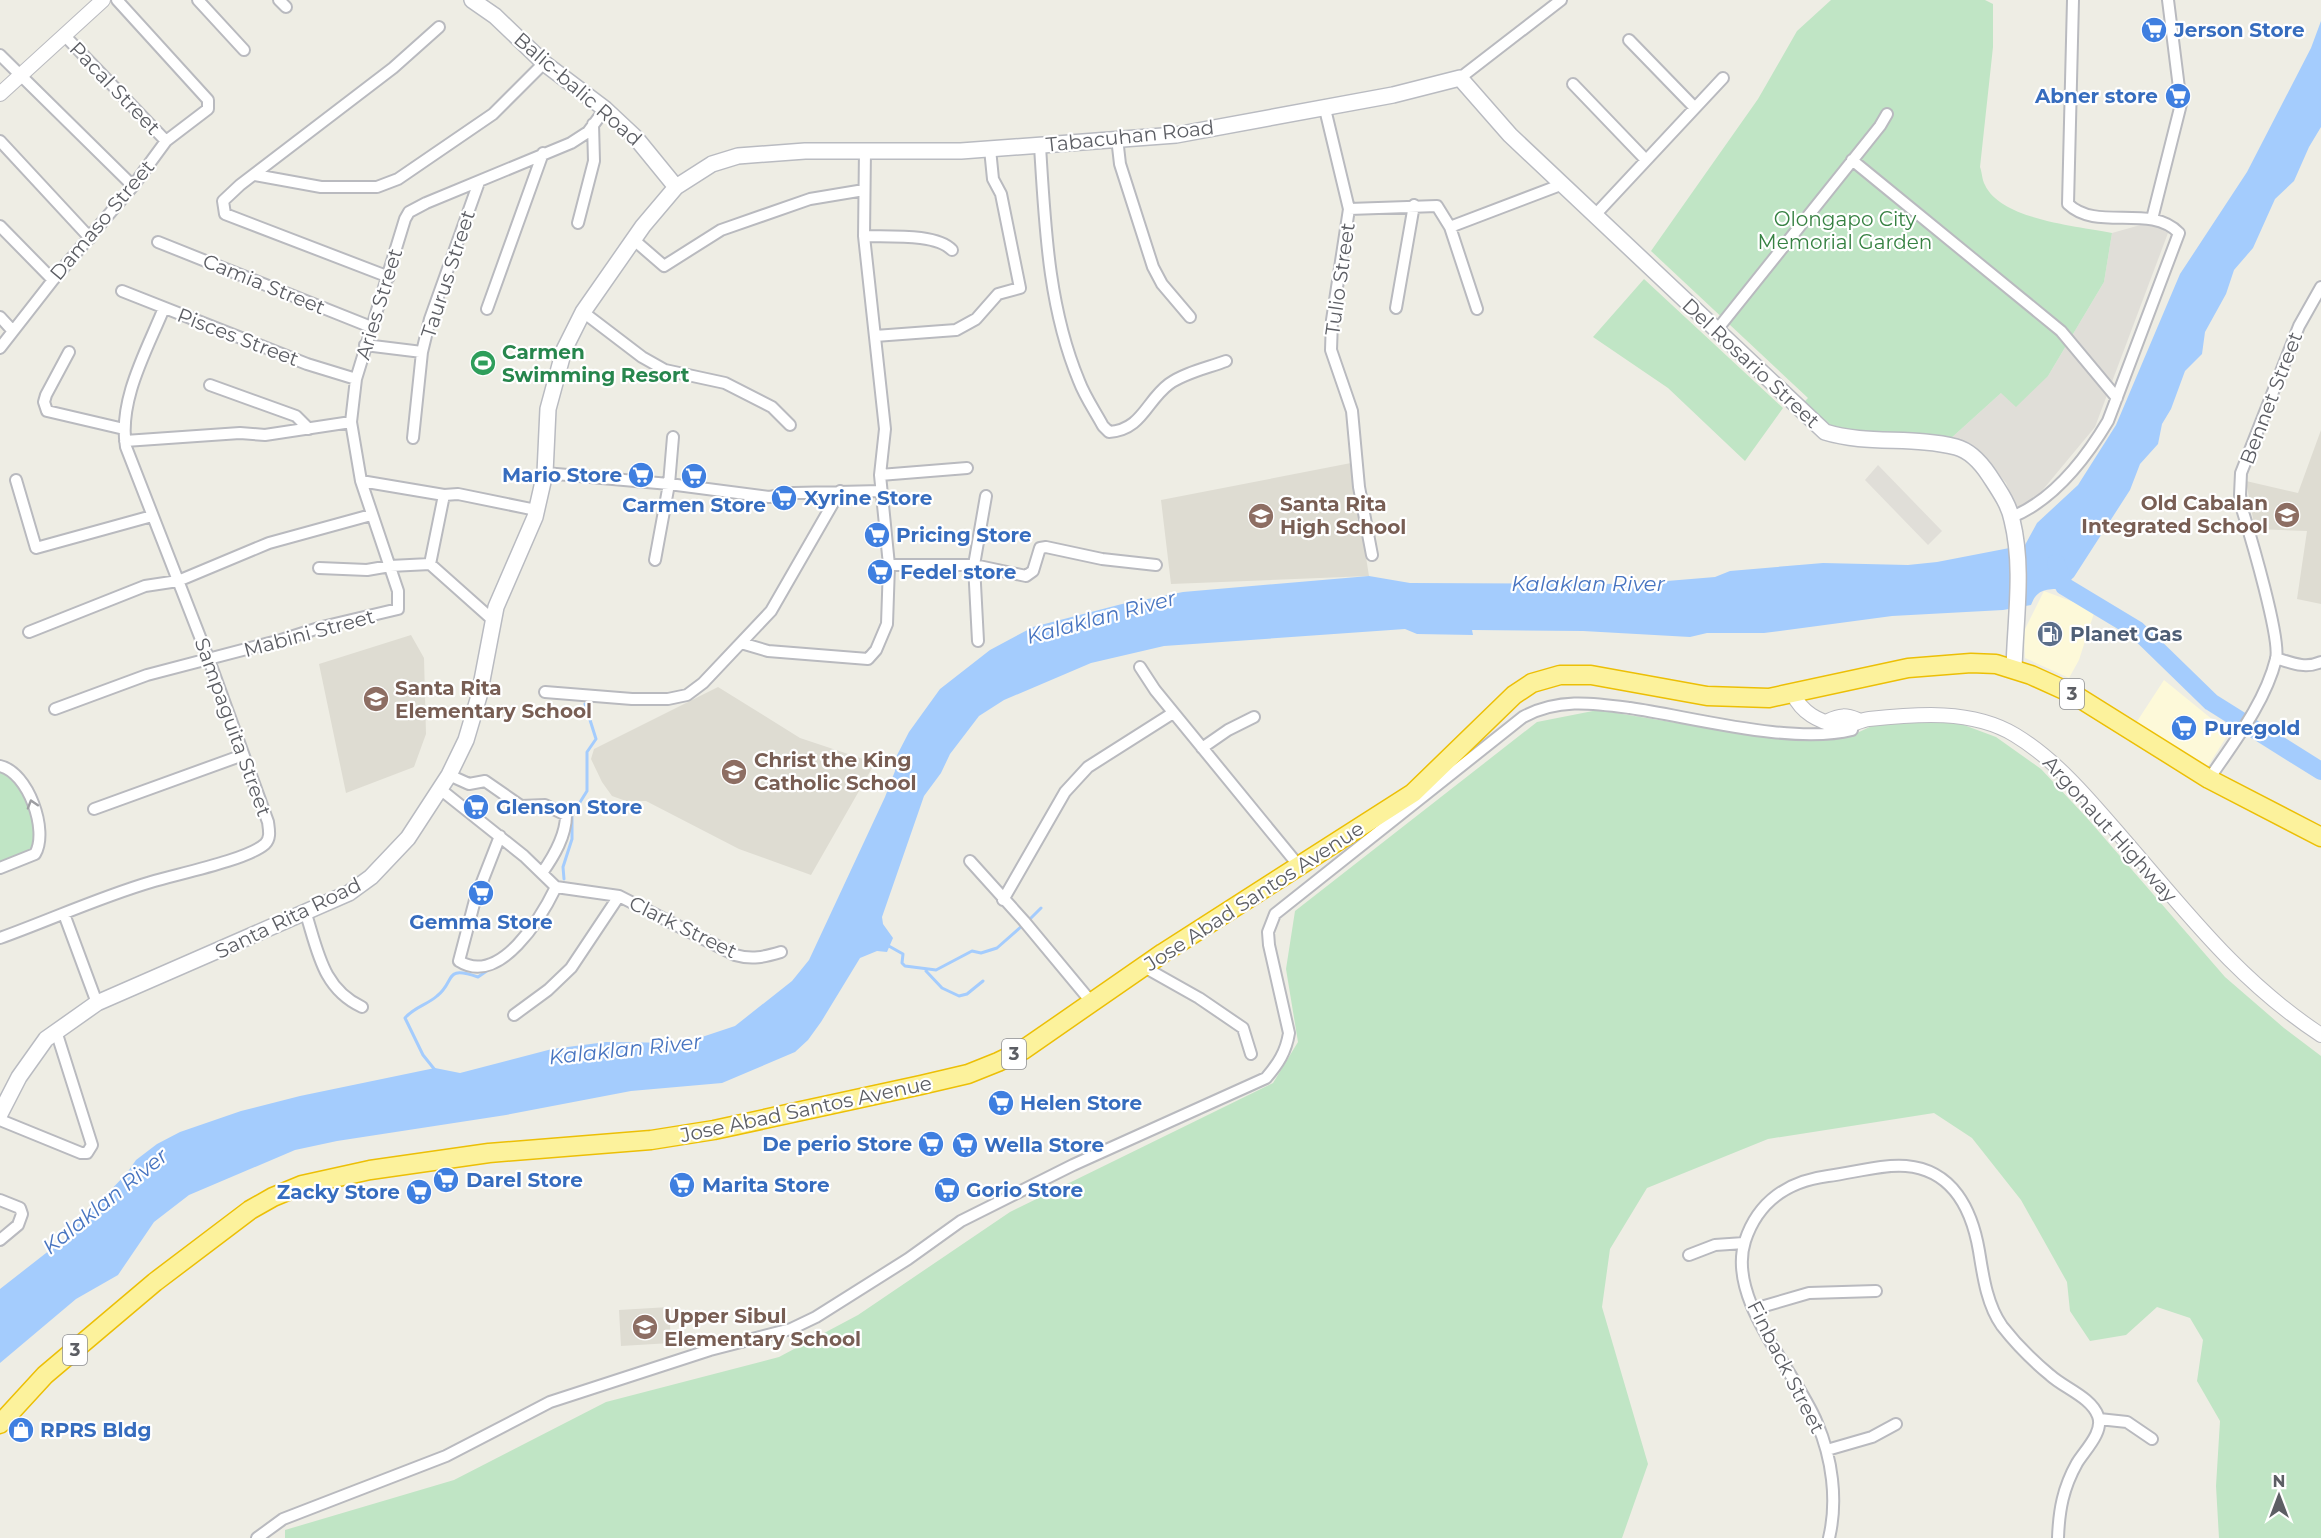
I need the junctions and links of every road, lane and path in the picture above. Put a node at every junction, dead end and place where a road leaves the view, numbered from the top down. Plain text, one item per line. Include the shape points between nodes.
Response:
1 (103, 0) edge
2 (117, 0) edge
3 (198, 0) edge
4 (472, 0) edge
5 (1561, 0) edge
6 (2073, 0) edge
7 (2168, 0) edge
8 (439, 27) dead end
9 (65, 36) junction
10 (1629, 40) dead end
11 (244, 50) dead end
12 (0, 55) edge
13 (544, 63) junction
14 (21, 75) junction
15 (1460, 78) junction
16 (1723, 78) dead end
17 (1573, 84) dead end
18 (0, 94) edge
19 (1695, 108) junction
20 (604, 109) junction
21 (1325, 109) junction
22 (1887, 114) dead end
23 (593, 124) junction
24 (1117, 138) junction
25 (0, 141) edge
26 (166, 141) junction
27 (1040, 146) junction
28 (990, 149) junction
29 (865, 150) junction
30 (543, 153) junction
31 (1645, 159) junction
32 (1852, 160) junction
33 (255, 175) junction
34 (479, 182) junction
35 (1563, 184) junction
36 (133, 186) junction
37 (676, 187) junction
38 (864, 190) junction
39 (1414, 205) junction
40 (1349, 209) junction
41 (1594, 215) junction
42 (2152, 219) junction
43 (578, 223) dead end
44 (0, 226) edge
45 (1450, 227) junction
46 (864, 236) junction
47 (90, 238) junction
48 (634, 240) junction
49 (158, 242) dead end
50 (952, 250) dead end
51 (389, 277) junction
52 (53, 280) junction
53 (2321, 287) edge
54 (122, 291) dead end
55 (164, 308) junction
56 (1396, 308) dead end
57 (487, 309) dead end
58 (1477, 309) dead end
59 (583, 312) junction
60 (0, 317) edge
61 (1190, 317) dead end
62 (371, 327) junction
63 (12, 330) junction
64 (1716, 331) junction
65 (875, 336) junction
66 (365, 345) junction
67 (0, 348) edge
68 (69, 352) dead end
69 (422, 352) junction
70 (1226, 361) dead end
71 (356, 379) junction
72 (210, 385) dead end
73 (2117, 398) junction
74 (351, 422) junction
75 (790, 425) dead end
76 (124, 429) junction
77 (309, 429) junction
78 (673, 437) dead end
79 (413, 438) dead end
80 (125, 441) junction
81 (967, 468) dead end
82 (545, 473) junction
83 (880, 475) junction
84 (16, 480) dead end
85 (362, 481) junction
86 (669, 484) junction
87 (840, 491) junction
88 (880, 491) junction
89 (444, 495) junction
90 (986, 496) dead end
91 (536, 510) junction
92 (371, 515) junction
93 (152, 516) junction
94 (2012, 517) junction
95 (1372, 555) dead end
96 (655, 560) dead end
97 (430, 564) junction
98 (889, 565) junction
99 (974, 565) junction
100 (1156, 565) dead end
101 (390, 566) junction
102 (319, 568) dead end
103 (178, 581) junction
104 (391, 612) joint
105 (494, 621) junction
106 (29, 632) dead end
107 (978, 641) dead end
108 (741, 643) junction
109 (2276, 658) junction
110 (209, 660) junction
111 (2321, 662) edge
112 (1140, 667) dead end
113 (2014, 669) junction
114 (545, 692) dead end
115 (1793, 694) junction
116 (55, 709) dead end
117 (1173, 713) junction
118 (1254, 717) dead end
119 (1874, 719) junction
120 (1202, 748) junction
121 (243, 755) junction
122 (0, 766) edge
123 (449, 775) junction
124 (2209, 779) junction
125 (441, 789) junction
126 (94, 809) dead end
127 (500, 836) junction
128 (2321, 837) edge
129 (970, 861) dead end
130 (1299, 866) junction
131 (0, 868) edge
132 (542, 873) junction
133 (556, 887) junction
134 (618, 896) junction
135 (1003, 900) junction
136 (306, 914) junction
137 (64, 915) junction
138 (0, 938) edge
139 (781, 952) dead end
140 (1144, 967) junction
141 (97, 1003) junction
142 (1093, 1004) junction
143 (362, 1007) dead end
144 (514, 1015) dead end
145 (56, 1031) junction
146 (2321, 1035) edge
147 (1251, 1054) dead end
148 (0, 1114) edge
149 (0, 1120) edge
150 (0, 1200) edge
151 (0, 1240) edge
152 (1744, 1243) junction
153 (1689, 1255) dead end
154 (1876, 1291) dead end
155 (1754, 1309) junction
156 (2099, 1419) junction
157 (0, 1424) edge
158 (1896, 1424) dead end
159 (2152, 1439) dead end
160 (1827, 1450) junction
161 (257, 1538) edge
162 (1829, 1538) edge
163 (2058, 1538) edge

1 - 9 street
2 - 26 street, Damaso Street via 208,100 208,109
3 - 11 street
4 - 13 main road, Balic-balic Road via 495,16
5 - 15 street, Tabacuhan Road
6 - 42 street via 2068,204 2091,216
7 - 42 street via 2181,104
8 - 33 street via 393,68
9 - 14 street
9 - 26 street, Pacal Street
10 - 19 street
12 - 14 street
13 - 20 main road, Balic-balic Road
13 - 33 street via 493,114 398,179 377,188 321,187
14 - 18 street
14 - 36 street
15 - 21 main road, Tabacuhan Road
15 - 35 main road, Del Rosario Street via 1510,135
16 - 19 street
17 - 31 street
19 - 31 street
20 - 23 street, Aries Street
20 - 37 main road, Balic-balic Road via 636,138
21 - 24 main road, Tabacuhan Road via 1176,135
21 - 40 street, Tulio Street
22 - 32 street
23 - 30 street, Aries Street via 571,143
23 - 43 street via 594,161
24 - 27 main road, Tabacuhan Road
24 - 61 street via 1120,164 1153,267
25 - 47 street
26 - 36 street, Damaso Street
27 - 28 main road, Tabacuhan Road
27 - 70 street via 1048,260 1057,308 1079,383 1108,432 1130,426 1143,416 1172,382
28 - 29 main road, Tabacuhan Road
28 - 65 street via 993,179 1001,194 1020,288 998,294 976,319 956,330
29 - 37 main road, Tabacuhan Road via 723,159
29 - 38 street
30 - 34 street, Aries Street
30 - 57 street
31 - 41 street
32 - 64 street
32 - 73 street via 2070,339
33 - 51 street via 224,201 225,214
34 - 51 street, Aries Street via 409,212
34 - 69 street, Taurus Street
35 - 41 main road, Del Rosario Street
35 - 45 street
36 - 47 street, Damaso Street
37 - 48 main road, Santa Rita Road
38 - 46 street
38 - 48 street via 810,199 721,230 664,266
39 - 40 street
39 - 45 street via 1437,206
39 - 56 street
40 - 95 street, Tulio Street via 1331,350 1355,423 1359,486
41 - 64 main road, Del Rosario Street
42 - 73 street via 2174,228 2179,233 2178,241
44 - 52 street
45 - 58 street
46 - 50 street via 934,239
46 - 65 street
47 - 52 street, Damaso Street
48 - 59 main road, Santa Rita Road
49 - 62 street, Camia Street
51 - 62 street, Aries Street
52 - 63 street, Damaso Street
53 - 109 street, Bennet Street via 2299,326 2241,473 2243,512 2273,627
54 - 55 street, Pisces Street
55 - 71 street, Pisces Street
55 - 76 street, Sampaguita Street via 132,391
59 - 75 street via 642,357 666,370 725,382 772,407
59 - 82 main road, Santa Rita Road via 564,350 554,382 548,409
60 - 63 street
62 - 66 street, Aries Street
63 - 67 street, Damaso Street
64 - 94 main road, Del Rosario Street via 1825,432 1852,438 1938,443 1971,453 1983,466
65 - 83 street via 885,429
66 - 69 street
66 - 71 street, Aries Street
68 - 76 street via 46,395 47,411
69 - 79 street, Taurus Street
71 - 74 street, Aries Street
72 - 77 street via 296,416
73 - 94 street via 2095,443 2041,503
74 - 77 street
74 - 85 street, Aries Street
76 - 80 street, Sampaguita Street
77 - 80 street via 265,435 240,433
78 - 86 street
80 - 93 street, Sampaguita Street
81 - 83 street
82 - 86 street
82 - 91 main road, Santa Rita Road
83 - 88 street
84 - 93 street via 36,549
85 - 89 street
85 - 92 street, Aries Street
86 - 87 street via 769,497
86 - 96 street
87 - 88 street
87 - 108 street via 771,611
88 - 98 street
89 - 91 street via 458,494
89 - 97 street
90 - 99 street
91 - 105 main road, Santa Rita Road via 496,607
92 - 101 street, Aries Street
92 - 103 street via 269,543
93 - 103 street, Sampaguita Street
94 - 113 main road, Del Rosario Street via 2017,614
97 - 101 street
97 - 105 street
98 - 99 street
98 - 108 street via 887,624 868,659 768,651
99 - 100 street via 1026,576 1033,571 1040,548 1046,547
99 - 107 street
101 - 102 street via 368,570
101 - 104 street, Aries Street via 400,601 398,609
103 - 106 street via 145,586
103 - 110 street, Sampaguita Street
104 - 110 street, Mabini Street via 322,627
105 - 123 main road, Santa Rita Road via 479,696 466,740
108 - 114 street via 687,695 632,699
109 - 111 street via 2303,666
109 - 124 street, Bennet Street via 2252,715
110 - 116 street, Mabini Street via 147,675
110 - 121 street, Sampaguita Street
112 - 117 street
113 - 115 highway, Jose Abad Santos Avenue / 3 via 1971,663 1908,668
113 - 124 highway, Jose Abad Santos Avenue / 3 via 2073,694
115 - 119 street, Argonaut Highway via 1808,715 1828,721 1838,715
115 - 130 highway, Jose Abad Santos Avenue / 3 via 1744,699 1707,696 1591,675 1560,675 1532,683 1514,695 1413,794
117 - 120 street
117 - 135 street via 1088,767 1065,792
118 - 120 street
119 - 146 street, Argonaut Highway via 1970,717 2019,737 2084,795 2234,967 2284,1010
119 - 161 street via 1854,729 1821,735 1586,702 1536,710 1275,914 1268,932 1269,945 1288,1034 1280,1062 1266,1078 961,1221 899,1265 791,1329 710,1350 550,1402 446,1456 283,1519
120 - 130 street
121 - 126 street
121 - 137 street, Sampaguita Street via 268,822 270,834 266,843
131 -> 122 street via 35,854 39,841 24,783
123 - 125 main road, Santa Rita Road
123 - 132 street via 469,784 485,781 521,806 545,805 566,815 558,847
124 - 128 highway, Jose Abad Santos Avenue / 3
125 - 127 street
125 - 136 main road, Santa Rita Road via 408,837 371,878
127 - 132 street
127 - 133 street via 477,892 459,961 483,964 509,954 534,925
129 - 135 street
130 - 140 highway, Jose Abad Santos Avenue / 3
132 - 133 street
133 - 134 street, Clark Street
134 - 139 street, Clark Street via 735,955 755,958
134 - 144 street via 571,968
135 - 142 street
136 - 141 main road, Santa Rita Road
136 - 143 street via 335,990
137 - 138 street, Sampaguita Street
137 - 141 street
140 - 142 highway, Jose Abad Santos Avenue / 3
140 - 147 street via 1243,1028
141 - 145 main road, Santa Rita Road
142 - 157 highway, Jose Abad Santos Avenue / 3 via 998,1062 921,1085 714,1130 629,1143 468,1156 370,1170 302,1185 250,1210 155,1281 45,1375
145 - 148 main road, Santa Rita Road via 33,1056
145 - 149 street via 92,1145 84,1154
150 - 151 street via 20,1208 22,1214 18,1225
152 - 153 street via 1715,1245
152 - 155 street, Finback Street via 1744,1285
152 - 156 street, Finback Street via 1764,1208 1792,1184 1905,1166 1942,1177 1972,1220 1987,1290 2001,1324 2051,1377 2093,1408
154 - 155 street via 1809,1293
155 - 160 street, Finback Street via 1817,1421
156 - 159 street via 2127,1422
156 - 163 street via 2098,1430 2065,1488
158 - 160 street via 1872,1437
160 - 162 street, Finback Street via 1833,1506

